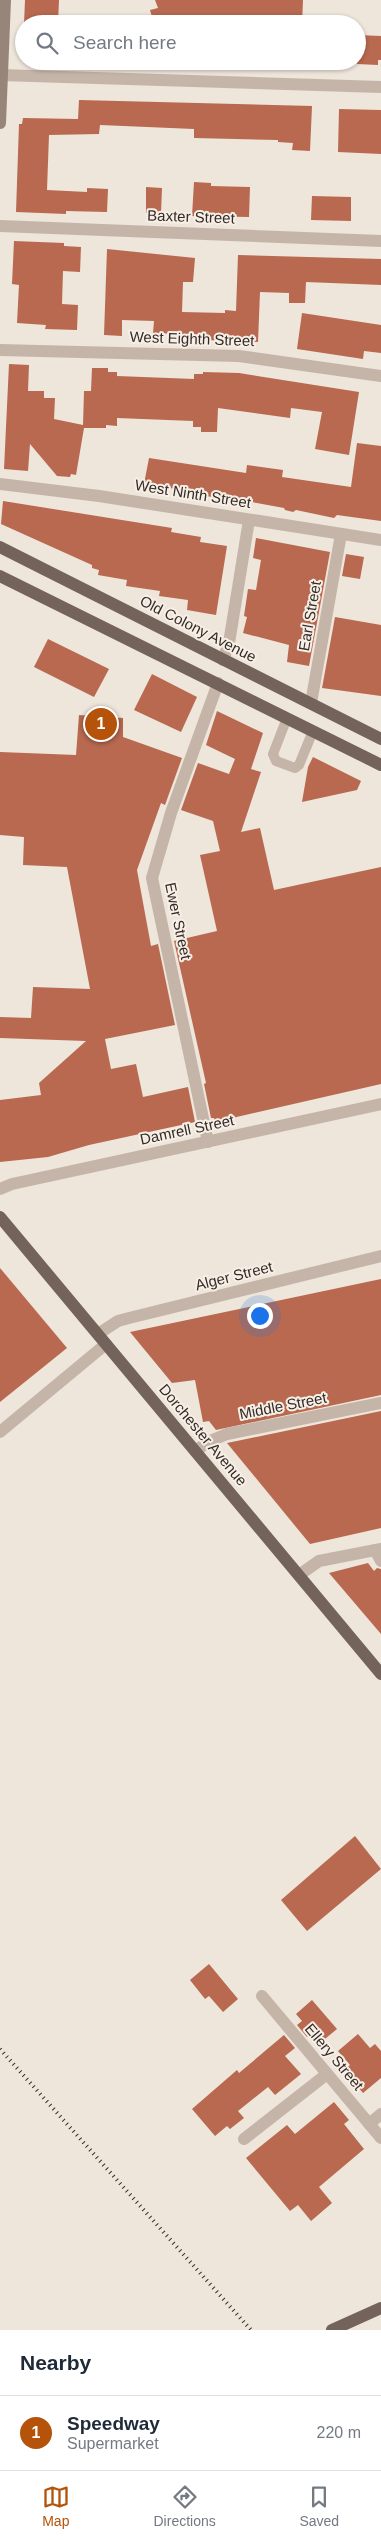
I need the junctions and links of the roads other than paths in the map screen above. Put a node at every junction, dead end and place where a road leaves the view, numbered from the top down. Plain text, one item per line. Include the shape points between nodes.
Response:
1 (5, 0) edge
2 (1, 75) edge
3 (381, 87) edge
4 (0, 123) edge
5 (0, 226) edge
6 (381, 241) edge
7 (0, 350) edge
8 (381, 376) edge
9 (0, 484) edge
10 (249, 520) junction
11 (341, 534) junction
12 (381, 540) edge
13 (0, 547) edge
14 (0, 576) edge
15 (223, 660) junction
16 (218, 684) junction
17 (311, 703) junction
18 (287, 718) junction
19 (313, 731) junction
20 (381, 739) edge
21 (381, 765) edge
22 (381, 1104) edge
23 (208, 1142) junction
24 (0, 1190) edge
25 (0, 1217) edge
26 (381, 1256) edge
27 (102, 1339) junction
28 (381, 1402) edge
29 (0, 1432) edge
30 (195, 1451) junction
31 (379, 1553) edge
32 (298, 1575) junction
33 (381, 1674) edge
34 (262, 1996) dead end
35 (327, 2074) junction
36 (381, 2114) edge
37 (369, 2124) junction
38 (381, 2138) edge
39 (244, 2139) dead end
40 (381, 2308) edge
41 (332, 2330) edge

1 - 2 main road
2 - 3 street
2 - 4 main road
5 - 6 street, Baxter Street
7 - 8 street, West Eighth Street via 247,357
9 - 10 street, West Ninth Street
10 - 11 street, West Ninth Street
10 - 15 street via 229,643
11 - 12 street, West Ninth Street
11 - 17 street, Earl Street
13 - 15 main road, Old Colony Avenue
14 - 16 main road
15 - 17 main road, Old Colony Avenue
16 - 18 main road
16 - 23 street, Ewer Street via 171,813 152,878
17 - 20 main road, Old Colony Avenue
18 - 19 main road
18 - 19 lane via 274,754 276,761 291,768 299,765
19 - 21 main road
22 - 23 street, Damrell Street
23 - 24 street, Damrell Street via 12,1184
25 - 27 main road, Dorchester Avenue
26 - 27 street, Alger Street via 118,1321
27 - 29 street, Alger Street
27 - 30 main road, Dorchester Avenue
28 - 30 street, Middle Street via 227,1434
30 - 32 main road, Dorchester Avenue
31 - 32 street via 319,1562
32 - 33 main road, Dorchester Avenue
34 - 35 street, Ellery Street
35 - 37 street, Ellery Street
35 - 39 street
36 - 37 street
37 - 38 street, Ellery Street
40 - 41 main road

